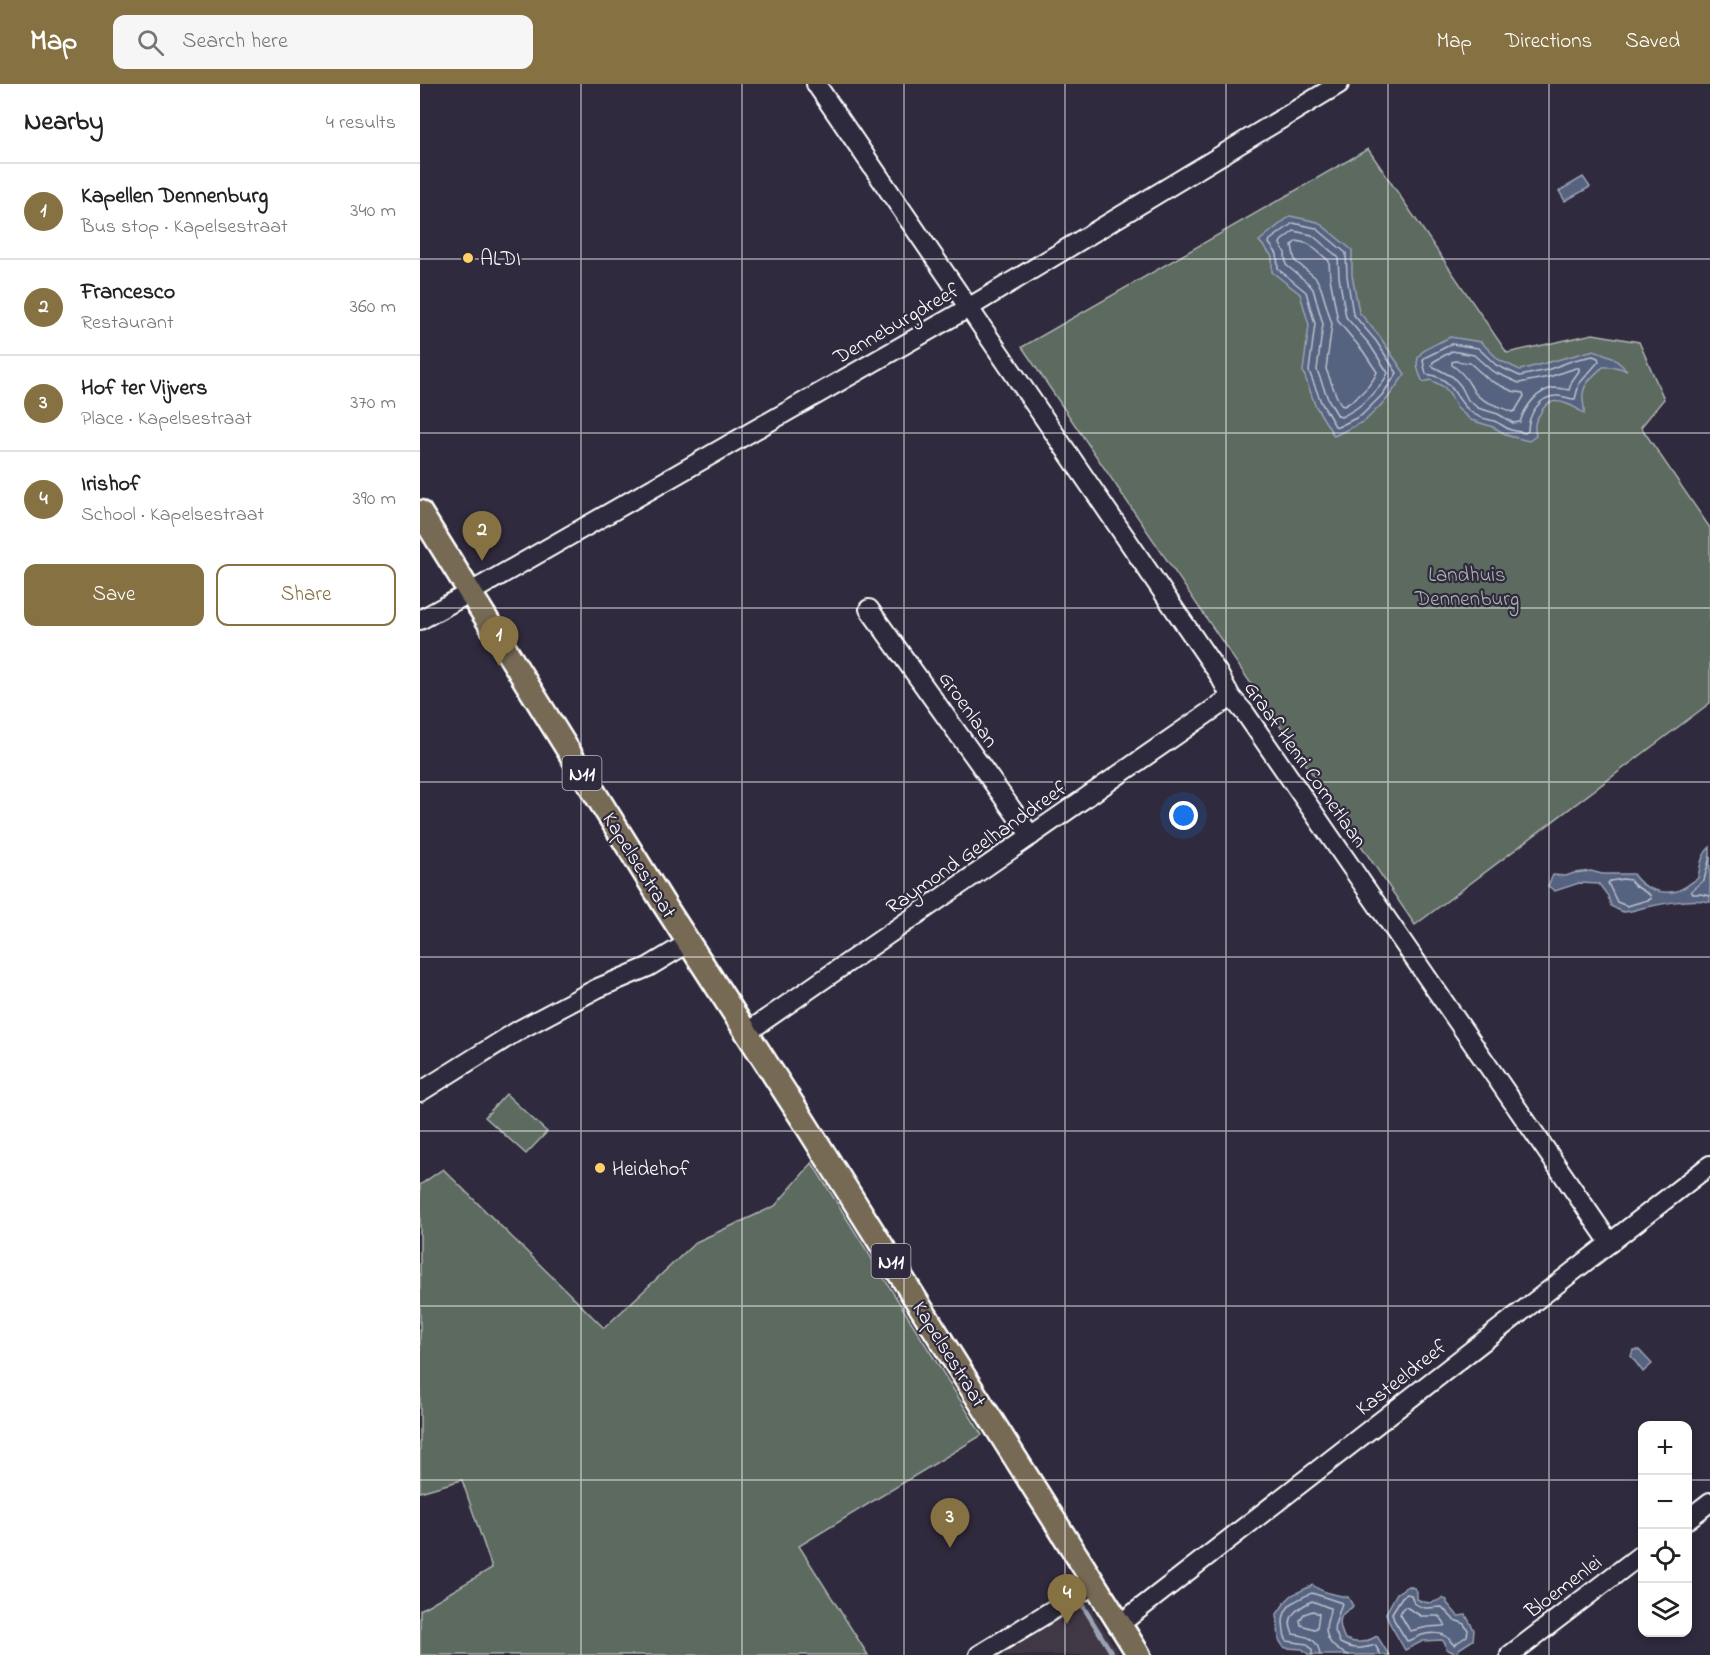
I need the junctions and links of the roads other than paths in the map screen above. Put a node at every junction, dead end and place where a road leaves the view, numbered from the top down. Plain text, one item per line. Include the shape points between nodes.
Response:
1 (816, 84) edge
2 (1339, 84) edge
3 (970, 307) junction
4 (420, 512) edge
5 (471, 592) junction
6 (869, 609) dead end
7 (420, 620) edge
8 (1231, 697) junction
9 (1031, 836) junction
10 (688, 943) junction
11 (746, 1033) junction
12 (420, 1092) edge
13 (1710, 1165) edge
14 (1610, 1243) junction
15 (1710, 1502) edge
16 (1692, 1516) edge
17 (1638, 1557) edge
18 (1095, 1584) junction
19 (1120, 1624) junction
20 (979, 1655) edge
21 (1139, 1655) edge
22 (1510, 1655) edge

1 - 3 street, Graaf Henri Cornetlaan
2 - 3 street, Denneburgdreef
3 - 5 street, Denneburgdreef
3 - 8 street, Graaf Henri Cornetlaan
4 - 5 main road, Kapelsestraat / N11
5 - 7 street, Denneburgdreef
5 - 10 main road, Kapelsestraat / N11
6 - 9 street, Groenlaan
8 - 9 street, Raymond Geelhanddreef
8 - 14 street, Graaf Henri Cornetlaan
9 - 11 street, Raymond Geelhanddreef
10 - 11 main road, Kapelsestraat / N11
10 - 12 street, Kapelsestraat via 648,967 598,988 519,1030
11 - 18 main road, Kapelsestraat / N11
13 - 14 street, Kasteeldreef
14 - 19 street, Kasteeldreef
15 - 16 street
17 - 22 street, Bloemenlei
18 - 19 main road, Kapelsestraat / N11
18 - 20 street
19 - 21 main road, Kapelsestraat / N11

